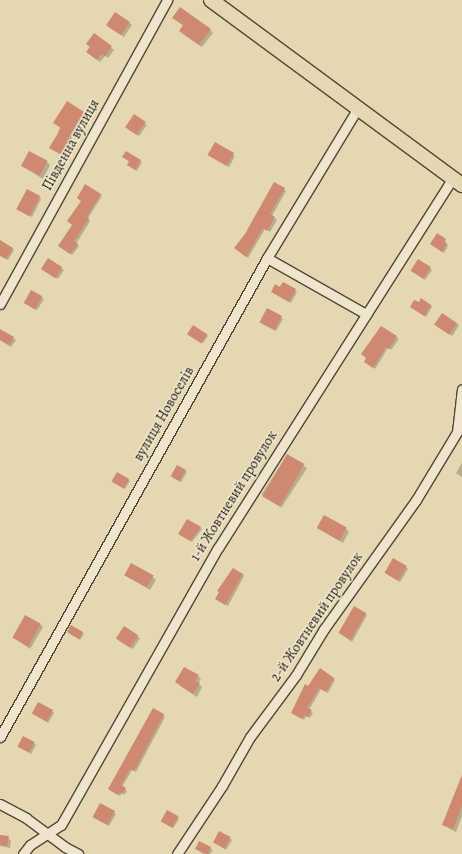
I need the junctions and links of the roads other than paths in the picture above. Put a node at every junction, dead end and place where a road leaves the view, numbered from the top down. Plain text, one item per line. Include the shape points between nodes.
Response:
1 (167, 0) edge
2 (211, 0) edge
3 (358, 108) junction
4 (458, 182) edge
5 (267, 258) junction
6 (0, 304) edge
7 (366, 314) junction
8 (462, 390) edge
9 (0, 737) edge
10 (0, 804) edge
11 (49, 834) junction
12 (24, 854) edge
13 (78, 854) edge
14 (177, 854) edge

1 - 6 street, Південна вулиця
2 - 3 highway
3 - 4 highway
3 - 5 street, вулиця Новоселів
4 - 7 street, 1-й Жовтневий провулок
5 - 7 street
5 - 9 street, вулиця Новоселів
7 - 11 street, 1-й Жовтневий провулок via 207,568 61,825
8 - 14 street, 2-й Жовтневий провулок via 457,432 416,500 324,629 296,675 250,737 222,786
10 - 11 street
11 - 12 street via 30,845
11 - 13 street via 64,847

